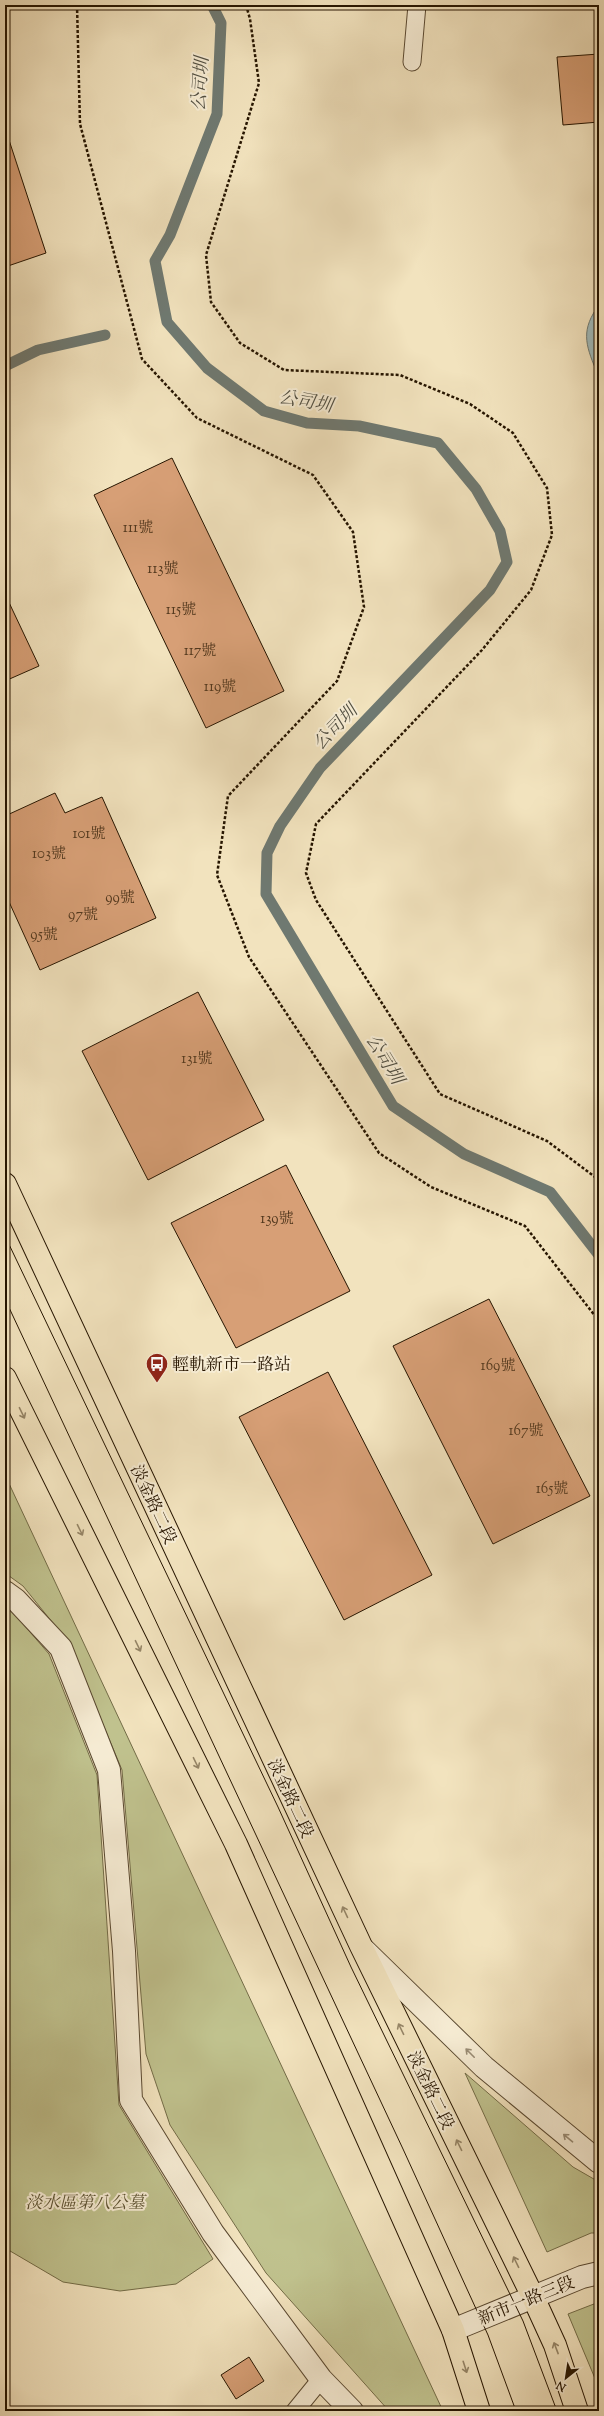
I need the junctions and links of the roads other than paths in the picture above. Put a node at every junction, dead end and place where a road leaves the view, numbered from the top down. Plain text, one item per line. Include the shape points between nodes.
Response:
1 (417, 5) edge
2 (412, 62) dead end
3 (5, 1184) edge
4 (5, 1378) edge
5 (5, 1592) edge
6 (361, 1946) junction
7 (599, 2162) edge
8 (599, 2273) edge
9 (533, 2297) junction
10 (453, 2330) junction
11 (321, 2380) junction
12 (348, 2410) edge
13 (295, 2411) edge
14 (479, 2411) edge
15 (577, 2411) edge

1 - 2 lane
6 -> 3 main road, 淡金路二段
4 -> 10 main road via 236,1844
5 - 11 street via 16,1600 61,1648 109,1770 124,1951 131,2100 213,2233
7 -> 6 street via 484,2067
9 -> 6 main road, 淡金路二段
8 - 9 street, 新市一路三段
9 - 10 street, 新市一路三段
15 -> 9 main road, 淡金路二段 via 555,2345
10 -> 14 main road
11 - 12 street
11 - 13 lane

